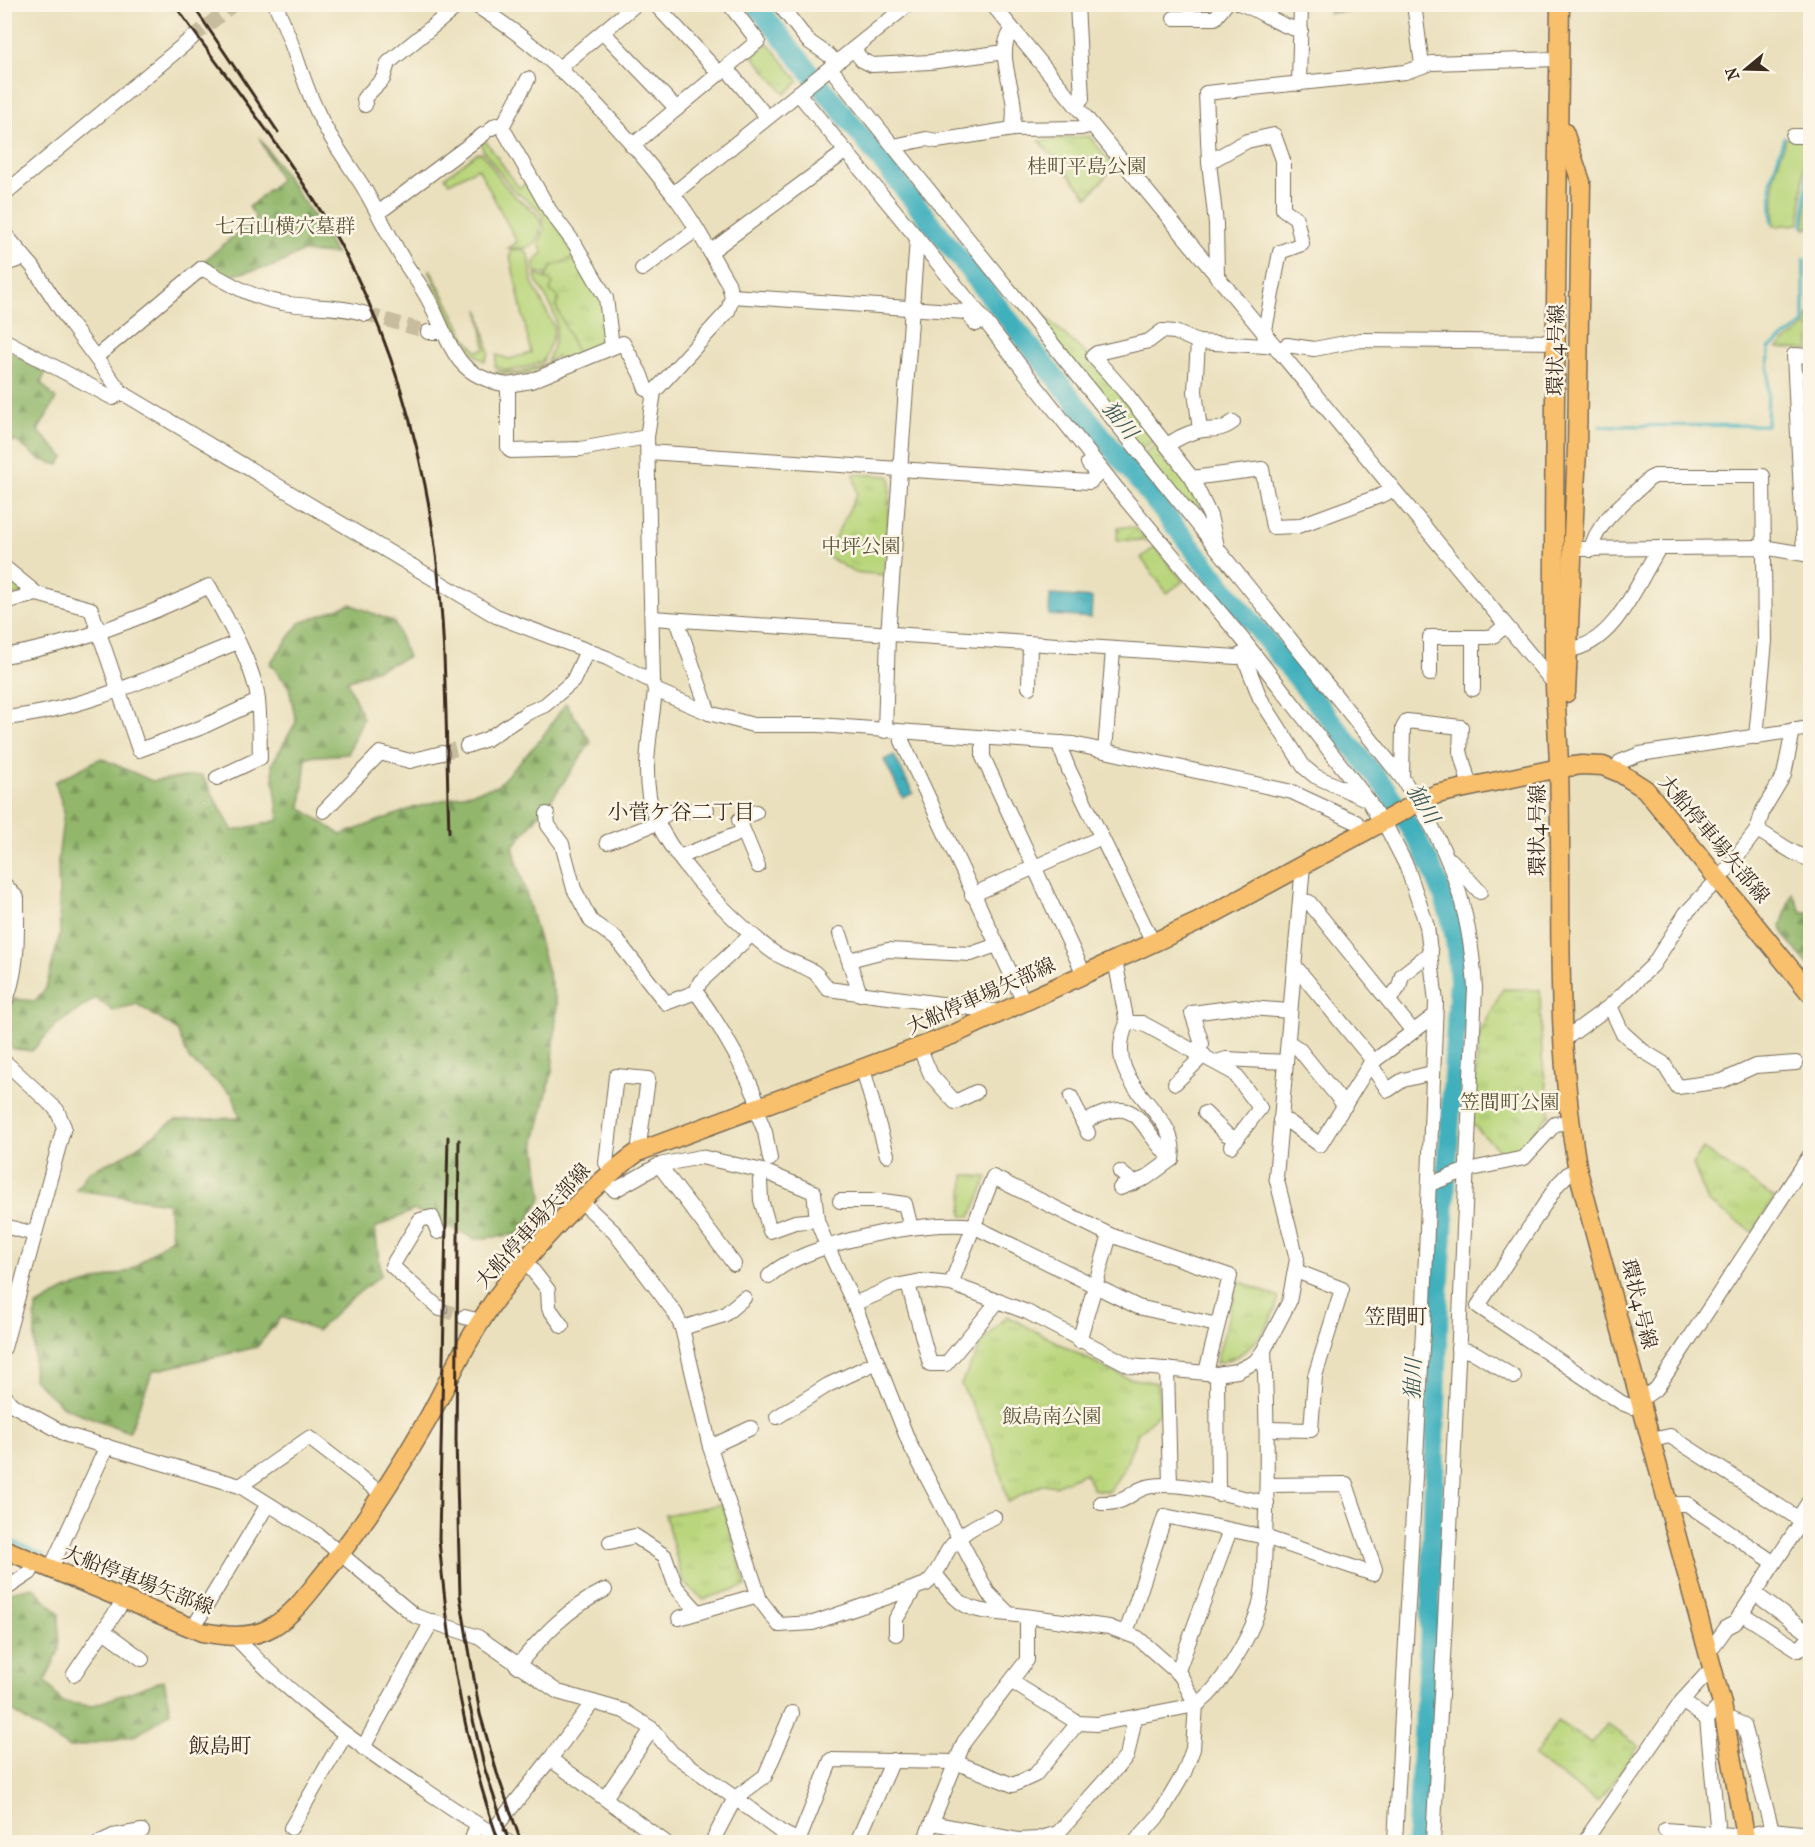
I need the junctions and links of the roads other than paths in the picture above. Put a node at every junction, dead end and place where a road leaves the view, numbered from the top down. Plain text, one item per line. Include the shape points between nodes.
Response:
1 (275, 4) edge
2 (460, 4) edge
3 (473, 4) edge
4 (655, 4) edge
5 (729, 4) edge
6 (779, 4) edge
7 (909, 4) edge
8 (992, 4) edge
9 (1077, 4) edge
10 (1226, 4) edge
11 (1241, 4) edge
12 (1301, 4) edge
13 (1414, 4) edge
14 (1560, 4) edge
15 (636, 5) edge
16 (1182, 14) edge
17 (1013, 30) junction
18 (1300, 30) junction
19 (603, 32) junction
20 (192, 38) tunnel mouth
21 (853, 49) junction
22 (1005, 52) junction
23 (1559, 59) junction
24 (1422, 65) junction
25 (832, 66) junction
26 (558, 69) junction
27 (722, 71) junction
28 (528, 79) dead end
29 (1299, 84) junction
30 (800, 92) junction
31 (365, 105) dead end
32 (1076, 105) junction
33 (677, 109) junction
34 (1559, 116) junction
35 (767, 117) junction
36 (1092, 125) junction
37 (1013, 129) junction
38 (493, 130) junction
39 (1793, 136) dead end
40 (1810, 136) edge
41 (894, 146) junction
42 (632, 147) junction
43 (846, 151) junction
44 (1209, 162) junction
45 (4, 194) edge
46 (674, 194) junction
47 (378, 213) junction
48 (696, 230) junction
49 (4, 233) edge
50 (917, 239) junction
51 (710, 252) junction
52 (25, 258) junction
53 (4, 264) edge
54 (642, 269) dead end
55 (1216, 277) junction
56 (732, 296) junction
57 (912, 309) junction
58 (366, 314) tunnel mouth
59 (428, 332) tunnel mouth
60 (443, 332) junction
61 (4, 340) edge
62 (1198, 342) junction
63 (1557, 342) junction
64 (1270, 343) junction
65 (612, 347) junction
66 (1810, 356) edge
67 (96, 357) junction
68 (508, 385) junction
69 (121, 392) junction
70 (654, 392) junction
71 (1233, 422) dead end
72 (1200, 430) junction
73 (647, 437) junction
74 (1165, 442) junction
75 (648, 452) junction
76 (1140, 454) junction
77 (900, 470) junction
78 (1192, 478) junction
79 (1392, 489) junction
80 (1217, 547) junction
81 (1763, 547) junction
82 (1659, 548) junction
83 (1573, 549) junction
84 (1591, 549) junction
85 (1807, 554) edge
86 (4, 567) edge
87 (37, 594) junction
88 (4, 602) edge
89 (652, 618) junction
90 (677, 620) junction
91 (1505, 626) junction
92 (99, 632) junction
93 (888, 635) junction
94 (1473, 638) junction
95 (238, 642) junction
96 (1030, 644) junction
97 (1113, 650) junction
98 (1568, 650) junction
99 (587, 651) junction
100 (1246, 652) junction
101 (4, 656) edge
102 (1430, 674) dead end
103 (654, 686) junction
104 (1029, 687) dead end
105 (1473, 689) dead end
106 (118, 690) junction
107 (1560, 691) junction
108 (258, 701) junction
109 (709, 713) junction
110 (4, 718) edge
111 (1810, 728) edge
112 (1793, 730) junction
113 (885, 731) junction
114 (902, 732) junction
115 (983, 737) junction
116 (1756, 737) junction
117 (1062, 743) junction
118 (467, 746) tunnel mouth
119 (1105, 751) junction
120 (442, 753) tunnel mouth
121 (1559, 768) junction
122 (1618, 772) junction
123 (217, 778) dead end
124 (1402, 778) junction
125 (1470, 787) junction
126 (1368, 800) junction
127 (1416, 803) junction
128 (707, 810) dead end
129 (324, 811) dead end
130 (756, 812) dead end
131 (547, 813) dead end
132 (658, 821) junction
133 (1385, 823) junction
134 (1757, 830) junction
135 (1365, 831) junction
136 (743, 832) junction
137 (1100, 838) junction
138 (607, 842) dead end
139 (1448, 856) junction
140 (680, 857) junction
141 (1810, 859) edge
142 (1303, 865) junction
143 (758, 866) dead end
144 (1035, 867) junction
145 (1718, 879) junction
146 (4, 884) edge
147 (1480, 892) dead end
148 (972, 895) junction
149 (1301, 901) junction
150 (840, 934) dead end
151 (751, 935) junction
152 (1153, 943) junction
153 (997, 945) junction
154 (1431, 952) junction
155 (849, 960) junction
156 (1115, 960) junction
157 (1295, 966) junction
158 (1084, 975) junction
159 (696, 992) junction
160 (1810, 993) edge
161 (860, 994) junction
162 (1389, 1000) junction
163 (1024, 1002) junction
164 (4, 1005) edge
165 (1610, 1006) junction
166 (1290, 1011) junction
167 (998, 1014) junction
168 (1434, 1016) junction
169 (1127, 1023) junction
170 (1412, 1030) junction
171 (1562, 1041) junction
172 (1288, 1042) junction
173 (920, 1049) junction
174 (1199, 1053) junction
175 (4, 1061) edge
176 (1217, 1062) junction
177 (1286, 1062) junction
178 (1372, 1063) junction
179 (1796, 1063) dead end
180 (862, 1069) junction
181 (1432, 1073) junction
182 (1175, 1083) dead end
183 (976, 1092) dead end
184 (1071, 1097) dead end
185 (757, 1106) junction
186 (1345, 1106) junction
187 (1205, 1113) dead end
188 (1280, 1120) junction
189 (1569, 1122) junction
190 (639, 1152) junction
191 (887, 1155) dead end
192 (1810, 1155) edge
193 (1172, 1159) junction
194 (659, 1165) junction
195 (768, 1170) junction
196 (1467, 1170) junction
197 (1578, 1171) junction
198 (1120, 1172) dead end
199 (608, 1175) junction
200 (1134, 1183) junction
201 (1430, 1184) junction
202 (1120, 1188) dead end
203 (581, 1201) junction
204 (840, 1201) dead end
205 (817, 1220) junction
206 (4, 1226) edge
207 (974, 1226) junction
208 (911, 1228) junction
209 (438, 1232) dead end
210 (35, 1234) junction
211 (1110, 1235) junction
212 (827, 1246) junction
213 (526, 1262) junction
214 (734, 1264) dead end
215 (1296, 1271) junction
216 (769, 1276) dead end
217 (908, 1284) junction
218 (951, 1284) junction
219 (1095, 1286) junction
220 (744, 1298) dead end
221 (999, 1300) junction
222 (854, 1304) junction
223 (1478, 1306) junction
224 (440, 1309) tunnel mouth
225 (1217, 1325) junction
226 (562, 1326) dead end
227 (1459, 1327) junction
228 (682, 1328) junction
229 (1079, 1341) junction
230 (4, 1348) edge
231 (1458, 1348) junction
232 (1264, 1350) junction
233 (877, 1362) junction
234 (1167, 1369) junction
235 (1211, 1373) junction
236 (1514, 1377) dead end
237 (4, 1395) edge
238 (1641, 1403) junction
239 (777, 1417) dead end
240 (751, 1428) dead end
241 (1268, 1429) junction
242 (1652, 1440) junction
243 (107, 1446) junction
244 (710, 1447) junction
245 (1170, 1485) junction
246 (1268, 1485) junction
247 (240, 1486) junction
248 (1218, 1494) junction
249 (383, 1495) junction
250 (1810, 1500) edge
251 (1101, 1503) dead end
252 (1267, 1503) junction
253 (268, 1504) junction
254 (1668, 1504) junction
255 (994, 1517) dead end
256 (1804, 1521) edge
257 (1230, 1530) junction
258 (1265, 1537) junction
259 (959, 1538) junction
260 (610, 1542) dead end
261 (4, 1550) edge
262 (341, 1553) junction
263 (1773, 1562) junction
264 (43, 1566) junction
265 (936, 1575) junction
266 (4, 1590) edge
267 (605, 1590) dead end
268 (913, 1591) junction
269 (1754, 1593) junction
270 (758, 1595) junction
271 (124, 1600) junction
272 (698, 1612) junction
273 (1741, 1612) junction
274 (1009, 1614) junction
275 (679, 1618) dead end
276 (1027, 1618) junction
277 (432, 1621) junction
278 (193, 1628) junction
279 (105, 1632) junction
280 (1126, 1633) junction
281 (896, 1634) dead end
282 (1810, 1636) edge
283 (236, 1638) junction
284 (142, 1659) dead end
285 (1710, 1660) junction
286 (517, 1666) junction
287 (1177, 1673) junction
288 (74, 1674) dead end
289 (1012, 1682) junction
290 (1682, 1701) junction
291 (593, 1702) junction
292 (1196, 1705) junction
293 (792, 1713) dead end
294 (1717, 1713) junction
295 (1135, 1717) junction
296 (1078, 1723) junction
297 (652, 1729) junction
298 (345, 1736) junction
299 (363, 1748) junction
300 (550, 1759) junction
301 (893, 1760) junction
302 (955, 1762) junction
303 (605, 1798) junction
304 (735, 1798) junction
305 (932, 1823) junction
306 (477, 1825) junction
307 (291, 1828) dead end
308 (1665, 1830) dead end
309 (1772, 1830) junction
310 (141, 1831) dead end
311 (490, 1833) junction
312 (1810, 1834) edge
313 (1739, 1836) edge
314 (1062, 1838) edge
315 (100, 1842) edge
316 (471, 1842) edge
317 (508, 1842) edge
318 (665, 1842) edge
319 (712, 1842) edge
320 (800, 1842) edge
321 (857, 1842) edge
322 (924, 1842) edge
323 (1135, 1842) edge
324 (1395, 1842) edge
325 (1433, 1842) edge
326 (1584, 1842) edge

1 - 47 street via 317,112
2 - 31 street via 388,63 383,79 364,99
3 - 26 street via 517,32
4 - 27 street
5 - 27 street via 758,41
6 - 25 street
7 - 21 street
8 - 17 street
9 - 32 street via 1082,99
10 - 16 street via 1215,18
11 - 18 street via 1281,25
12 - 18 street
13 - 24 street
14 - 23 main road, 環状4号線
15 - 19 street
17 - 22 street via 1007,36
17 - 32 street
18 - 29 street
19 - 26 street
19 - 33 street
20 - 45 street
21 - 22 street via 872,65
21 - 25 street
22 - 37 street via 1014,103
23 - 24 street
23 - 34 main road, 環状4号線
24 - 29 street via 1406,72
25 - 30 street
25 - 41 street
26 - 42 street
27 - 33 street
27 - 35 street
28 - 38 street
29 - 44 street via 1206,93
30 - 35 street
30 - 43 street
32 - 36 street
33 - 42 street
34 - 63 main road, 環状4号線
34 - 83 main road, 環状4号線 via 1581,182
35 - 46 street
36 - 37 street
36 - 55 street
37 - 41 street
38 - 47 street
38 - 65 street via 575,244 606,298
39 - 40 street
41 - 76 street
42 - 46 street
43 - 50 street
43 - 51 street
44 - 55 street via 1216,224
44 - 64 street via 1246,141 1274,135 1282,160 1283,209 1296,218 1302,244 1280,252
46 - 48 street
47 - 60 street via 426,293
48 - 51 street
48 - 54 street
49 - 52 street
50 - 57 street
50 - 100 street
51 - 56 street
52 - 53 street
52 - 67 street
55 - 64 street
56 - 57 street
56 - 70 street via 725,315
57 - 77 street
57 - 77 street via 966,312 1097,475 1090,482
58 - 67 street via 251,295 202,268
59 - 60 street
60 - 68 street via 461,362 473,372 491,382
61 - 69 street via 113,398
62 - 64 street via 1265,346
62 - 72 street via 1195,391
62 - 74 street via 1162,331 1149,341 1093,356
63 - 64 street via 1361,340 1314,349
63 - 107 main road, 環状4号線
64 - 79 street
65 - 68 street via 531,381
65 - 70 street via 623,343 646,389
66 - 85 street via 1794,355
67 - 69 street
68 - 73 street via 510,451 580,449
69 - 99 street via 495,616
70 - 73 street
71 - 72 street via 1224,429
72 - 74 street
73 - 75 street
74 - 76 street
74 - 78 street
75 - 77 street
75 - 89 street
76 - 80 street
77 - 93 street
78 - 79 street via 1262,469 1273,527 1298,526
78 - 80 street via 1210,516
79 - 91 street
80 - 124 street
81 - 82 street
81 - 84 street via 1763,476 1655,476 1604,524
81 - 85 street
81 - 116 street via 1766,587
82 - 84 street
82 - 98 street via 1611,627 1585,648
83 - 84 street
83 - 98 main road, 環状4号線
86 - 87 street
87 - 88 street
87 - 92 street via 91,609
89 - 90 street
89 - 103 street
90 - 93 street
90 - 109 street
91 - 94 street via 1493,636
91 - 107 street
92 - 95 street via 209,586
92 - 101 street
92 - 106 street
93 - 96 street
93 - 113 street
94 - 102 street via 1430,637
94 - 105 street
95 - 106 street
95 - 108 street
96 - 97 street
96 - 104 street
97 - 100 street via 1237,657
97 - 119 street
98 - 107 main road, 環状4号線
99 - 103 street
99 - 118 street via 573,681 545,705
100 - 126 street
100 - 126 street via 1260,698 1304,767
103 - 109 street
103 - 132 street via 646,775
106 - 108 street via 139,750
106 - 110 street via 38,715
107 - 121 main road, 環状4号線
108 - 123 street via 260,758
109 - 113 street via 753,725
111 - 112 street
112 - 116 street
112 - 134 street via 1784,775 1763,810
113 - 114 street
114 - 115 street
114 - 148 street via 902,741
115 - 117 street
115 - 144 street via 983,757
116 - 122 street via 1640,754 1620,762
117 - 119 street
117 - 137 street via 1069,770
119 - 135 street via 1292,792 1356,822
120 - 129 street via 410,761 380,753
121 - 122 main road, 大船停車場矢部線 via 1603,766
121 - 125 main road, 大船停車場矢部線
121 - 171 main road, 環状4号線
122 - 145 main road, 大船停車場矢部線 via 1645,789
124 - 125 street via 1403,728 1407,721 1461,727 1460,751
124 - 127 street
125 - 127 main road, 大船停車場矢部線
126 - 133 street
127 - 133 main road, 大船停車場矢部線
127 - 139 street
128 - 132 street via 671,812
130 - 136 street via 739,820
131 - 159 street via 548,825 562,844 574,889 591,921 616,939 666,1003
132 - 138 street
132 - 140 street
133 - 135 main road, 大船停車場矢部線
133 - 154 street via 1407,867
134 - 141 street via 1801,858
134 - 145 street
135 - 142 main road, 大船停車場矢部線
136 - 140 street
136 - 143 street
137 - 144 street
137 - 152 street
139 - 147 street
139 - 196 street via 1466,916 1474,970
140 - 151 street
142 - 149 street
142 - 152 main road, 大船停車場矢部線
144 - 148 street
144 - 158 street
145 - 160 main road, 大船停車場矢部線
145 - 165 street via 1686,913 1653,966
146 - 164 street via 17,898 17,957
148 - 153 street
149 - 157 street
149 - 162 street via 1309,902
150 - 155 street
151 - 159 street via 700,982
151 - 161 street via 775,954 815,973 828,989
152 - 156 main road, 大船停車場矢部線
153 - 155 street via 971,954 888,950
153 - 163 street
154 - 162 street via 1402,975
154 - 168 street
155 - 161 street
156 - 158 main road, 大船停車場矢部線
156 - 169 street
157 - 166 street
157 - 178 street
158 - 163 main road, 大船停車場矢部線
159 - 185 street via 746,1072
161 - 167 street via 955,1004
162 - 170 street
163 - 167 main road, 大船停車場矢部線
165 - 171 street
165 - 179 street via 1622,1032 1664,1064 1678,1088 1722,1081 1755,1066
166 - 172 street
166 - 174 street via 1237,1006 1192,1013 1202,1044
167 - 173 main road, 大船停車場矢部線
168 - 170 street
168 - 181 street
169 - 174 street via 1143,1023
169 - 193 street via 1122,1050 1127,1079 1168,1130 1173,1141
170 - 178 street
171 - 189 main road, 環状4号線
172 - 177 street
172 - 186 street via 1299,1049
173 - 180 main road, 大船停車場矢部線
173 - 183 street via 931,1076 955,1102
174 - 176 street
174 - 182 street
175 - 210 street via 57,1110 64,1127
176 - 177 street
176 - 187 street via 1234,1072 1260,1108 1234,1143
177 - 188 street
178 - 181 street via 1388,1090 1403,1080
178 - 186 street
180 - 185 main road, 大船停車場矢部線
180 - 191 street
181 - 201 street
184 - 193 street via 1086,1128 1102,1112 1117,1108 1131,1113 1147,1125 1158,1147
185 - 190 main road, 大船停車場矢部線
185 - 195 street via 765,1132
186 - 188 street via 1320,1145 1289,1122
188 - 215 street via 1276,1177 1296,1247
189 - 196 street via 1555,1124 1524,1158
189 - 197 main road, 環状4号線
190 - 199 main road, 大船停車場矢部線
190 - 199 street via 648,1079 616,1076
192 - 238 street via 1657,1388
193 - 200 street
194 - 195 street via 701,1157
194 - 199 street via 615,1190
194 - 214 street
195 - 205 street via 814,1192
195 - 205 street via 761,1200 770,1231 795,1222
196 - 201 street
196 - 227 street
197 - 223 street via 1569,1173 1558,1184
197 - 238 main road, 環状4号線
198 - 200 street
199 - 203 main road, 大船停車場矢部線
200 - 202 street
201 - 324 street
203 - 213 main road, 大船停車場矢部線
203 - 228 street via 615,1233
204 - 208 street via 905,1204
205 - 212 street
206 - 210 street
207 - 208 street
207 - 211 street via 993,1177
207 - 218 street
207 - 219 street
208 - 212 street
209 - 224 street via 432,1217 420,1220 392,1266
210 - 230 street
211 - 219 street
211 - 225 street via 1230,1276
212 - 216 street via 780,1266
212 - 222 street
213 - 226 street via 548,1290 549,1308
213 - 249 main road, 大船停車場矢部線 via 472,1319
215 - 232 street via 1289,1302
215 - 241 street via 1342,1289 1315,1376 1311,1430
217 - 218 street
217 - 221 street via 930,1364 946,1364
217 - 222 street
218 - 221 street
219 - 225 street via 1138,1307
219 - 229 street
220 - 228 street via 724,1315
221 - 229 street
222 - 233 street
223 - 227 street
223 - 238 street via 1622,1403 1632,1407
225 - 235 street
227 - 231 street
228 - 244 street
229 - 234 street via 1131,1366
231 - 236 street via 1475,1353
231 - 325 street
232 - 235 street via 1247,1367
232 - 241 street
233 - 239 street via 828,1385
233 - 259 street via 910,1445
234 - 235 street
234 - 245 street
235 - 248 street
237 - 243 street via 11,1404 68,1435
238 - 242 main road, 環状4号線
240 - 244 street
241 - 246 street
242 - 254 main road, 環状4号線
242 - 256 street via 1670,1436
243 - 247 street
243 - 264 street
244 - 270 street
245 - 248 street
245 - 251 street via 1142,1489 1117,1503
246 - 252 street
246 - 258 street via 1346,1484 1375,1569 1373,1574
247 - 249 street via 309,1438
247 - 253 street
248 - 252 street
249 - 262 main road, 大船停車場矢部線
250 - 256 street
252 - 258 street
253 - 262 street
253 - 278 street
254 - 263 street via 1687,1504
254 - 285 main road, 環状4号線
255 - 259 street
256 - 263 street
257 - 258 street
257 - 280 street via 1165,1516
257 - 287 street
258 - 292 street via 1258,1611 1223,1679
259 - 265 street
259 - 274 street via 988,1593
260 - 272 street via 635,1536 665,1556 676,1587
261 - 264 main road, 大船停車場矢部線
262 - 277 street via 404,1608
262 - 283 main road, 大船停車場矢部線 via 272,1628
263 - 269 street
264 - 266 street
264 - 271 main road, 大船停車場矢部線
265 - 268 street
265 - 274 street via 962,1605
267 - 286 street via 559,1620
268 - 270 street via 813,1623 779,1624
268 - 281 street via 896,1619
269 - 273 street
269 - 282 street
270 - 272 street
271 - 278 main road, 大船停車場矢部線
271 - 279 street
272 - 275 street
273 - 282 street via 1799,1650
273 - 285 street
274 - 276 street
276 - 280 street via 1109,1627
276 - 289 street via 1027,1660
277 - 286 street via 478,1637
277 - 299 street
278 - 283 main road, 大船停車場矢部線
279 - 284 street
279 - 288 street
280 - 287 street via 1138,1638
283 - 298 street
285 - 290 street
285 - 294 main road, 環状4号線
286 - 291 street via 558,1692
287 - 292 street
289 - 296 street
289 - 302 street via 974,1727
290 - 294 street
290 - 326 street
291 - 297 street via 624,1712
291 - 300 street
292 - 295 street
292 - 323 street via 1193,1749 1184,1773 1160,1814
293 - 304 street via 765,1776
294 - 309 street via 1744,1725
294 - 313 main road, 環状4号線
294 - 313 street
295 - 296 street
295 - 314 street via 1127,1756
296 - 302 street via 1035,1775 1023,1782 1013,1785
297 - 303 street
297 - 304 street via 672,1753
298 - 299 street
298 - 307 street
299 - 306 street
300 - 303 street
300 - 311 street
301 - 302 street
301 - 320 street via 831,1760
301 - 321 street
302 - 305 street
303 - 318 street
304 - 319 street
304 - 320 street
305 - 314 street via 1019,1839
305 - 322 street
306 - 311 street
306 - 316 street
308 - 313 street
309 - 312 street
309 - 313 street
310 - 315 street
311 - 317 street

